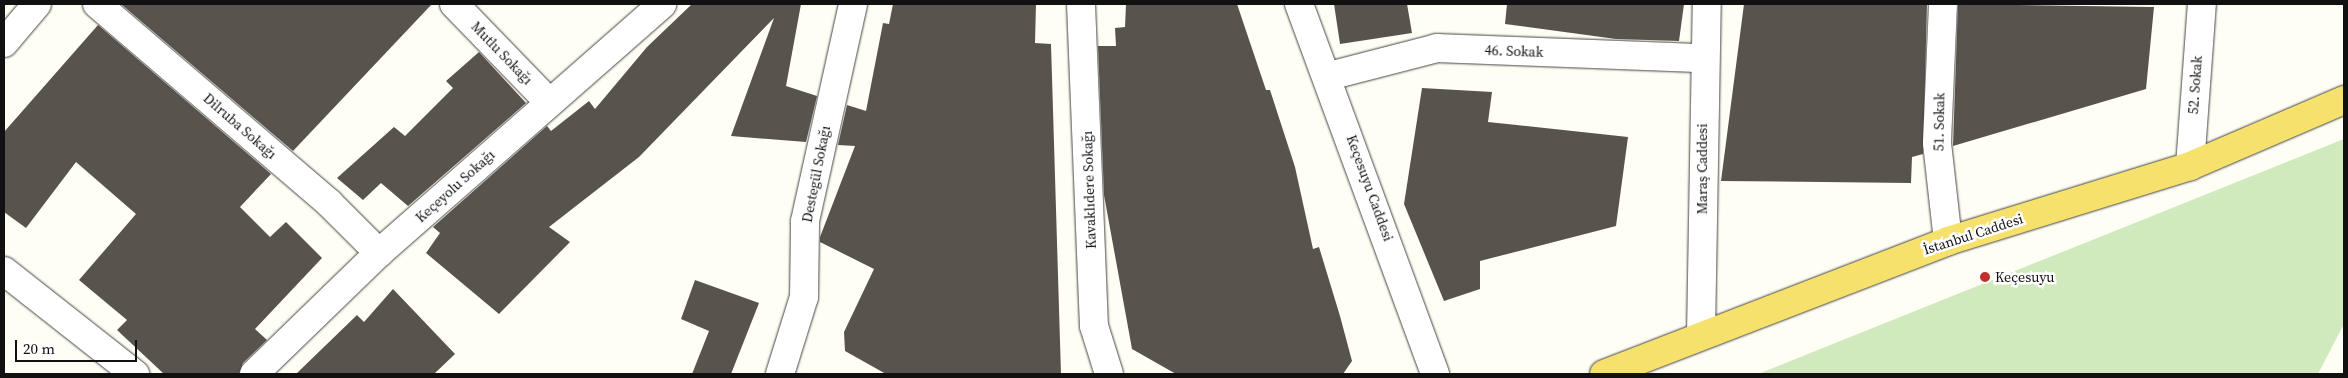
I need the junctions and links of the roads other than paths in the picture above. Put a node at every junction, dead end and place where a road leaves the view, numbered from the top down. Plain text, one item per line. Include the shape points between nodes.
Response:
1 (37, 4) edge
2 (97, 4) edge
3 (454, 4) edge
4 (662, 4) edge
5 (853, 4) edge
6 (1082, 4) edge
7 (1299, 4) edge
8 (1708, 4) edge
9 (1943, 4) edge
10 (2202, 4) edge
11 (4, 43) edge
12 (1703, 58) junction
13 (1329, 76) junction
14 (2344, 100) edge
15 (549, 102) junction
16 (2190, 166) junction
17 (1948, 240) junction
18 (379, 253) junction
19 (4, 272) edge
20 (804, 297) junction
21 (1701, 334) junction
22 (135, 374) edge
23 (254, 374) edge
24 (780, 374) edge
25 (801, 374) edge
26 (1108, 374) edge
27 (1435, 374) edge
28 (1604, 374) edge

1 - 11 street
2 - 18 street, Dilruba Sokağı via 329,203
3 - 15 street, Mutlu Sokağı
4 - 15 street, Keçeyolu Sokağı via 574,85
5 - 20 street, Destegül Sokağı via 805,221
6 - 26 street, Kavaklıdere Sokağı via 1094,326
7 - 13 street, Keçesuyu Caddesi
8 - 12 street, Maraş Caddesi
9 - 17 street, 51. Sokak via 1937,143
10 - 16 street, 52. Sokak
12 - 13 street, 46. Sokak via 1437,48
12 - 21 street, Maraş Caddesi
13 - 27 street, Keçesuyu Caddesi
14 - 16 main road, İstanbul Caddesi
15 - 18 street, Keçeyolu Sokağı
16 - 17 main road, İstanbul Caddesi
17 - 21 main road, İstanbul Caddesi
18 - 23 street, Keçeyolu Sokağı
19 - 22 street
20 - 24 street, Destegül Sokağı
20 - 25 street
21 - 28 main road, İstanbul Caddesi

